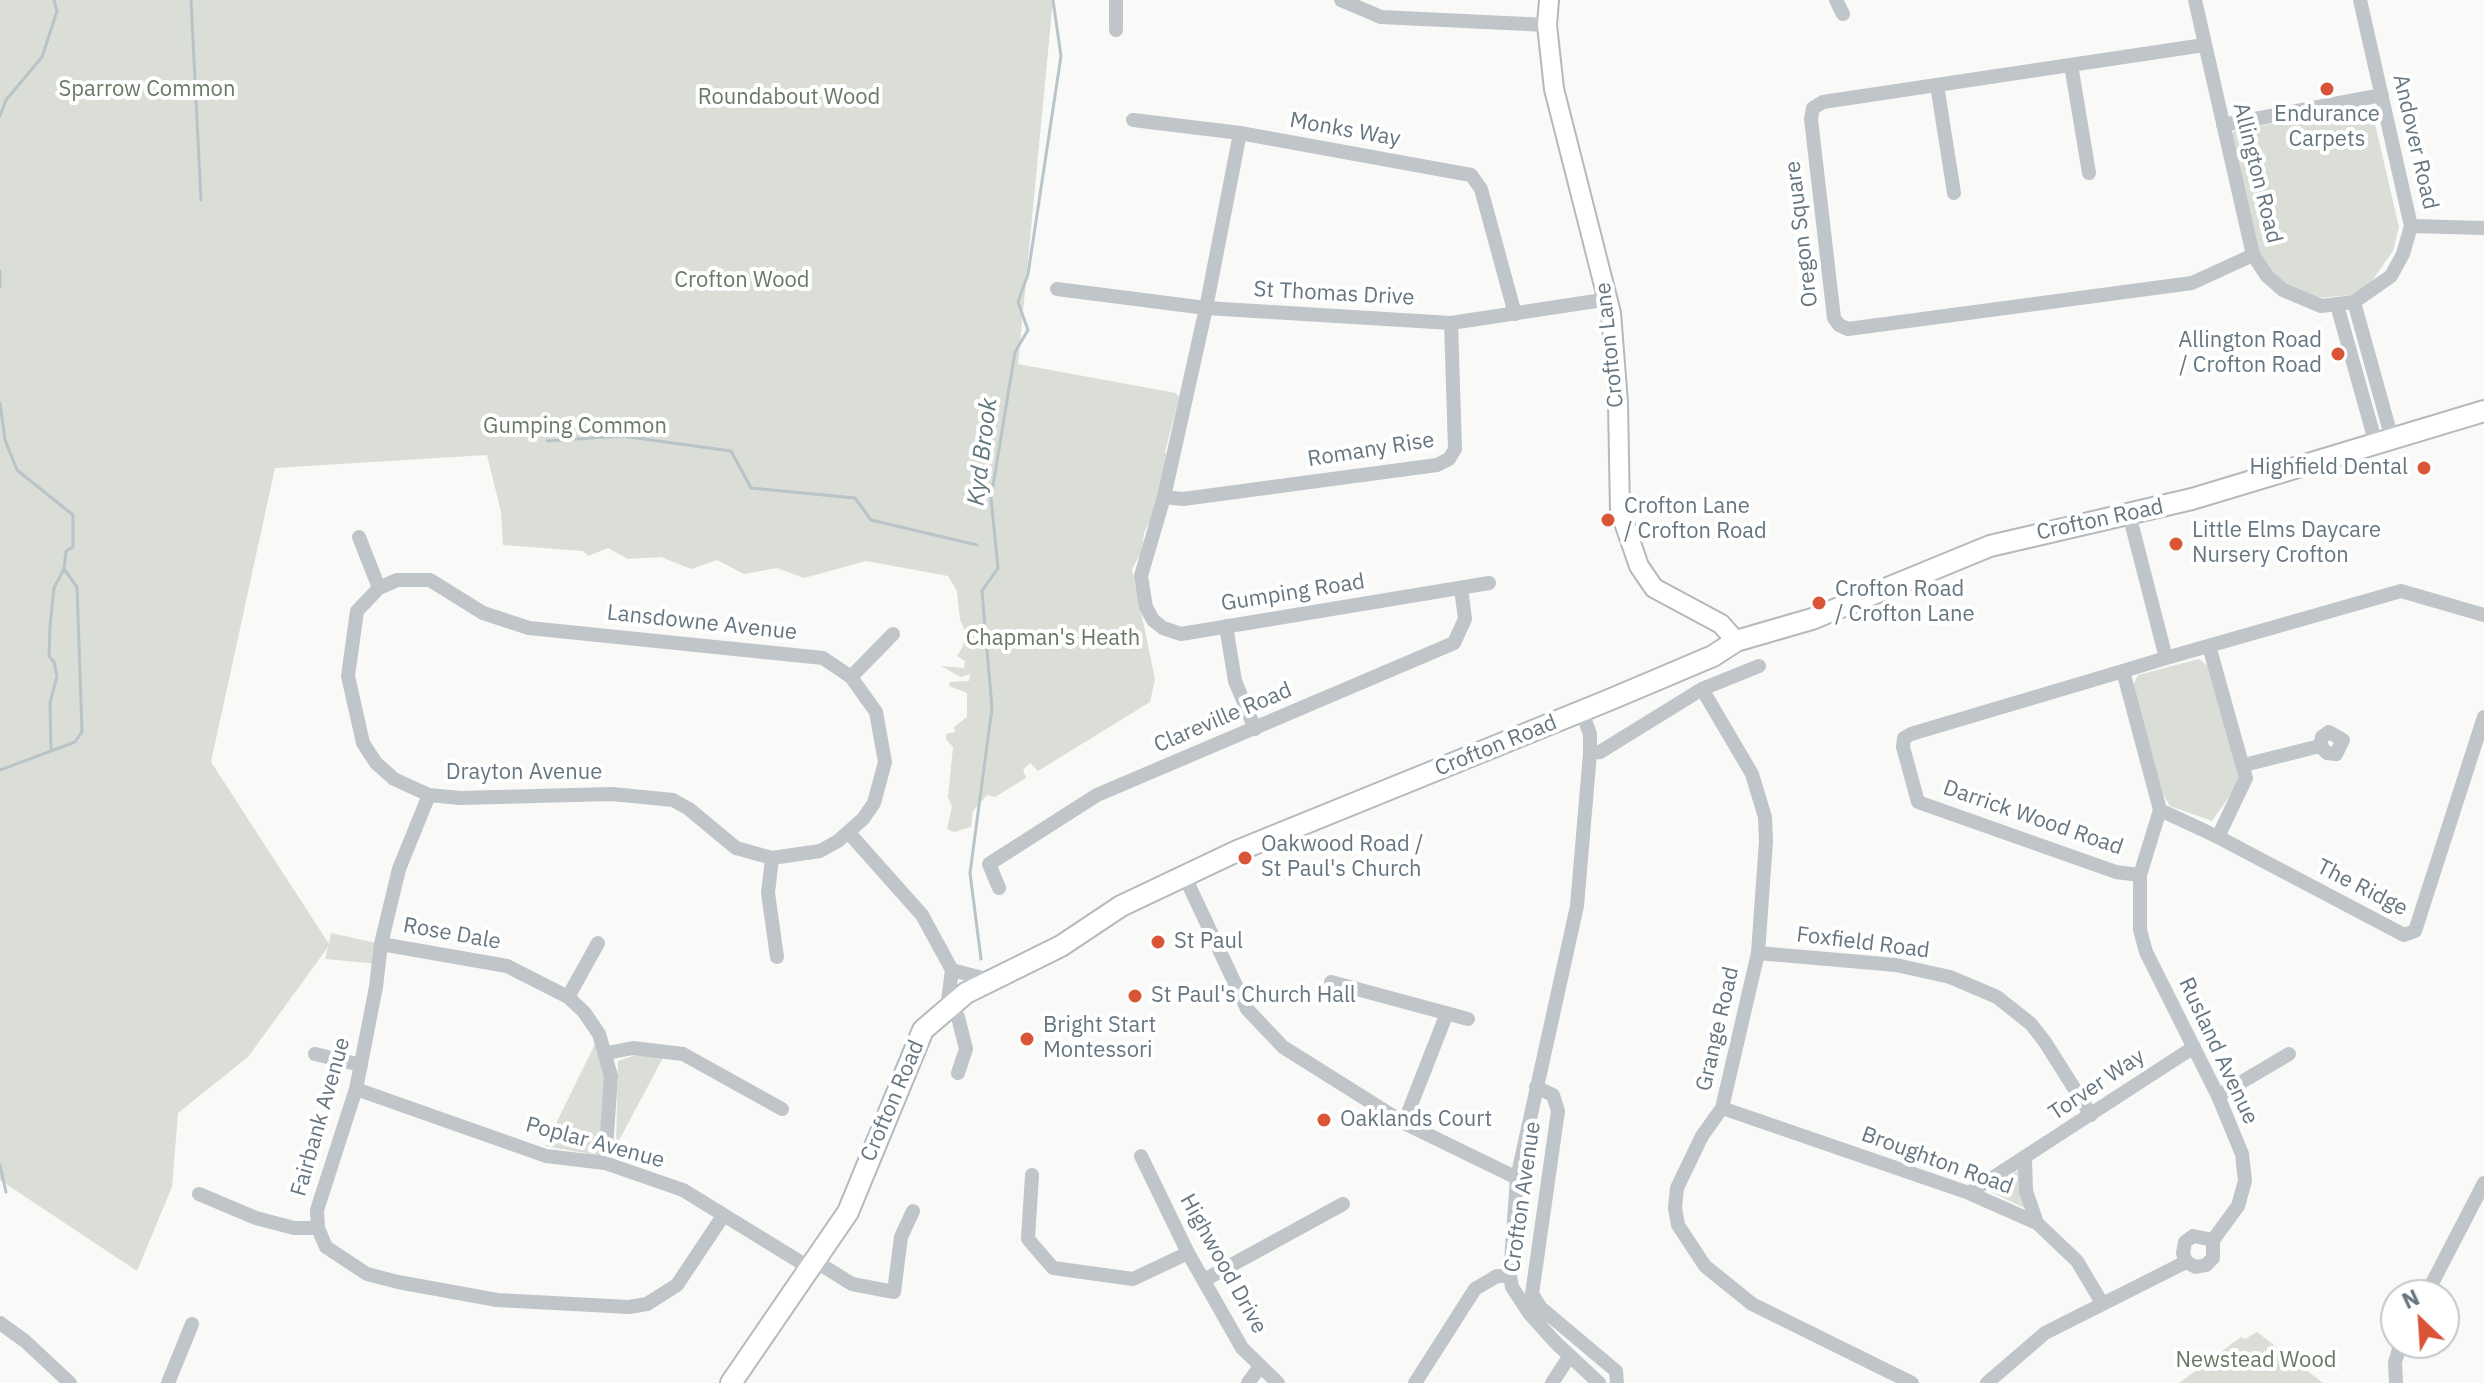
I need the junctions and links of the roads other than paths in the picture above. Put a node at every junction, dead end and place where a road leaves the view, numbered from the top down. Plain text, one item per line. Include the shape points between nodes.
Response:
1 (1116, 0) edge
2 (1341, 0) edge
3 (1549, 0) edge
4 (2195, 0) edge
5 (2360, 0) edge
6 (1547, 25) junction
7 (1116, 30) dead end
8 (2204, 45) junction
9 (2071, 65) junction
10 (1937, 85) junction
11 (2382, 95) junction
12 (1133, 120) dead end
13 (2223, 125) junction
14 (1240, 133) junction
15 (2089, 173) dead end
16 (1954, 193) dead end
17 (2411, 226) junction
18 (2484, 228) edge
19 (2253, 255) junction
20 (1057, 289) dead end
21 (1609, 299) junction
22 (2354, 302) junction
23 (2337, 305) junction
24 (1206, 308) junction
25 (1515, 314) junction
26 (1451, 323) junction
27 (2484, 411) edge
28 (2384, 442) junction
29 (1164, 497) junction
30 (2129, 514) junction
31 (359, 537) dead end
32 (1489, 583) dead end
33 (379, 588) junction
34 (1461, 588) junction
35 (2484, 615) edge
36 (1226, 626) junction
37 (893, 634) dead end
38 (1736, 641) junction
39 (2209, 646) junction
40 (2166, 658) junction
41 (1759, 666) dead end
42 (2123, 671) junction
43 (851, 677) junction
44 (1702, 689) junction
45 (1582, 712) junction
46 (2484, 717) edge
47 (1255, 729) junction
48 (2320, 746) dead end
49 (1590, 753) junction
50 (2244, 765) junction
51 (429, 795) junction
52 (2160, 810) junction
53 (849, 833) junction
54 (2218, 837) junction
55 (772, 858) junction
56 (1184, 875) junction
57 (2140, 875) junction
58 (999, 888) dead end
59 (598, 943) dead end
60 (381, 944) junction
61 (1758, 953) junction
62 (777, 957) dead end
63 (952, 970) junction
64 (990, 980) junction
65 (1331, 982) dead end
66 (568, 997) junction
67 (950, 1005) junction
68 (1447, 1013) junction
69 (1468, 1019) dead end
70 (2194, 1047) junction
71 (607, 1053) junction
72 (315, 1054) dead end
73 (2289, 1054) dead end
74 (361, 1065) junction
75 (958, 1073) dead end
76 (1536, 1087) junction
77 (356, 1089) junction
78 (2218, 1096) junction
79 (1722, 1108) junction
80 (782, 1109) dead end
81 (2091, 1115) junction
82 (1404, 1123) junction
83 (1141, 1156) dead end
84 (2025, 1160) junction
85 (605, 1163) junction
86 (1032, 1175) dead end
87 (1517, 1178) junction
88 (2484, 1183) edge
89 (1969, 1193) junction
90 (199, 1194) dead end
91 (1343, 1204) dead end
92 (913, 1211) dead end
93 (723, 1216) junction
94 (2037, 1223) junction
95 (318, 1228) junction
96 (1188, 1253) junction
97 (813, 1264) junction
98 (1510, 1276) junction
99 (1206, 1279) junction
100 (2434, 1279) edge
101 (2102, 1303) junction
102 (0, 1323) edge
103 (192, 1324) dead end
104 (1569, 1357) junction
105 (2396, 1359) edge
106 (1259, 1368) junction
107 (70, 1383) edge
108 (168, 1383) edge
109 (731, 1383) edge
110 (1248, 1383) edge
111 (1278, 1383) edge
112 (1415, 1383) edge
113 (1552, 1383) edge
114 (1599, 1383) edge
115 (1617, 1383) edge
116 (1912, 1383) edge
117 (1987, 1383) edge
118 (2396, 1383) edge

1 - 7 street
2 - 6 street via 1381,17
3 - 6 street, Crofton Lane
4 - 8 street, Allington Road
5 - 11 street, Andover Road
6 - 21 street, Crofton Lane via 1554,89
8 - 9 street, Oregon Square
8 - 13 street, Allington Road
9 - 10 street, Oregon Square
9 - 15 street
10 - 16 street
10 - 19 street, Oregon Square via 1823,102 1813,108 1834,318 1839,325 1848,329 2192,283
11 - 13 street
11 - 17 street, Andover Road
12 - 14 street
13 - 19 street, Allington Road
14 - 24 street
14 - 25 street, Monks Way via 1471,175 1481,189
17 - 18 street
17 - 22 street, Andover Road via 2391,276
19 - 23 street, Allington Road via 2283,290 2305,302
20 - 24 street, St Thomas Drive
21 - 25 street, St Thomas Drive
21 - 38 street, Crofton Lane via 1618,403 1617,487 1639,566 1654,588 1721,624
22 - 23 street, Andover Road
22 - 28 street
23 - 28 street
24 - 26 street, St Thomas Drive
24 - 29 street
25 - 26 street, St Thomas Drive
26 - 29 street, Romany Rise via 1455,449 1449,459 1437,465 1183,499
27 - 28 main road, Crofton Road
28 - 30 main road, Crofton Road
29 - 36 street, Gumping Road via 1141,576 1146,607 1163,628 1181,634
30 - 38 main road, Crofton Road via 1990,546 1812,619
30 - 40 street
31 - 33 street
32 - 34 street, Gumping Road
33 - 43 street, Lansdowne Avenue via 397,580 430,580 483,613 529,628 793,653 823,658
33 - 51 street, Drayton Avenue via 357,611 348,676 353,708 363,743 376,763 394,779
34 - 36 street, Gumping Road
34 - 47 street, Clareville Road via 1465,619 1454,643
35 - 39 street via 2401,591
36 - 47 street via 1235,681
37 - 43 street
38 - 45 main road, Crofton Road
39 - 40 street
39 - 50 street
40 - 42 street
41 - 44 street
42 - 52 street
42 - 57 street, Darrick Wood Road via 1911,734 1903,747 1918,802 2116,872
43 - 53 street, Lansdowne Avenue via 876,712 885,762 874,803
44 - 49 street via 1600,752
44 - 61 street, Grange Road via 1752,774 1765,817
45 - 49 street, Crofton Avenue
45 - 56 main road, Crofton Road
46 - 54 street, The Ridge via 2415,931 2404,935
47 - 58 street, Clareville Road via 1097,795 989,864
48 - 50 street
49 - 76 street, Crofton Avenue via 1577,906
50 - 54 street via 2243,791
51 - 55 street, Drayton Avenue via 612,794 673,800 736,848
51 - 60 street, Fairbank Avenue via 399,869
52 - 54 street
52 - 57 street, Rusland Avenue
53 - 55 street, Drayton Avenue via 820,851
53 - 63 street via 922,915
55 - 62 street via 768,893
56 - 64 main road, Crofton Road
56 - 82 street via 1247,1009 1283,1047
57 - 70 street, Rusland Avenue via 2140,930 2146,952
59 - 66 street
60 - 66 street, Rose Dale via 507,966
60 - 74 street, Fairbank Avenue
61 - 79 street, Grange Road
61 - 81 street, Foxfield Road via 1896,965 1950,977 1997,997 2038,1033
63 - 64 street
63 - 67 street
64 - 67 main road, Crofton Road
65 - 68 street
66 - 71 street, Rose Dale via 590,1021
67 - 75 street via 966,1049
67 - 97 main road, Crofton Road via 923,1030 848,1212
68 - 69 street
68 - 82 street
70 - 78 street, Rusland Avenue
70 - 81 street, Torver Way
71 - 80 street via 633,1048 683,1054
71 - 85 street, Rose Dale via 611,1076
72 - 74 street
73 - 78 street
74 - 77 street, Fairbank Avenue
76 - 87 street, Crofton Avenue
76 - 115 street, Crofton Avenue via 1553,1095 1558,1111 1532,1294 1541,1308 1616,1371
77 - 85 street, Poplar Avenue via 546,1156
77 - 95 street, Fairbank Avenue via 317,1210
78 - 101 street, Rusland Avenue via 2242,1154 2245,1181 2238,1206 2213,1240 2193,1236 2185,1242 2186,1262
79 - 89 street, Broughton Road
79 - 116 street, Grange Road via 1677,1188 1675,1208 1689,1246 1752,1304
81 - 84 street, Torver Way
82 - 87 street
83 - 96 street, Highwood Drive
84 - 89 street, Torver Way
84 - 94 street via 2026,1191
85 - 93 street, Poplar Avenue via 683,1190
86 - 96 street via 1028,1239 1053,1268 1133,1279
87 - 98 street, Crofton Avenue
88 - 100 street
89 - 94 street, Broughton Road
90 - 95 street via 256,1218
91 - 99 street
92 - 97 street, Poplar Avenue via 901,1237 894,1292 852,1284
93 - 95 street, Fairbank Avenue via 677,1285 647,1304 629,1307 497,1300 398,1282 344,1261 326,1247
93 - 97 street, Poplar Avenue
94 - 101 street, Broughton Road via 2077,1261
96 - 99 street, Highwood Drive
97 - 109 main road, Crofton Road
98 - 104 street, Crofton Avenue via 1520,1300
98 - 112 street via 1497,1276 1475,1289
99 - 106 street, Highwood Drive via 1242,1348
101 - 117 street, Rusland Avenue via 2045,1333
102 - 107 street
103 - 108 street
104 - 113 street
104 - 114 street, Crofton Avenue
105 - 118 street
106 - 110 street
106 - 111 street, Highwood Drive

